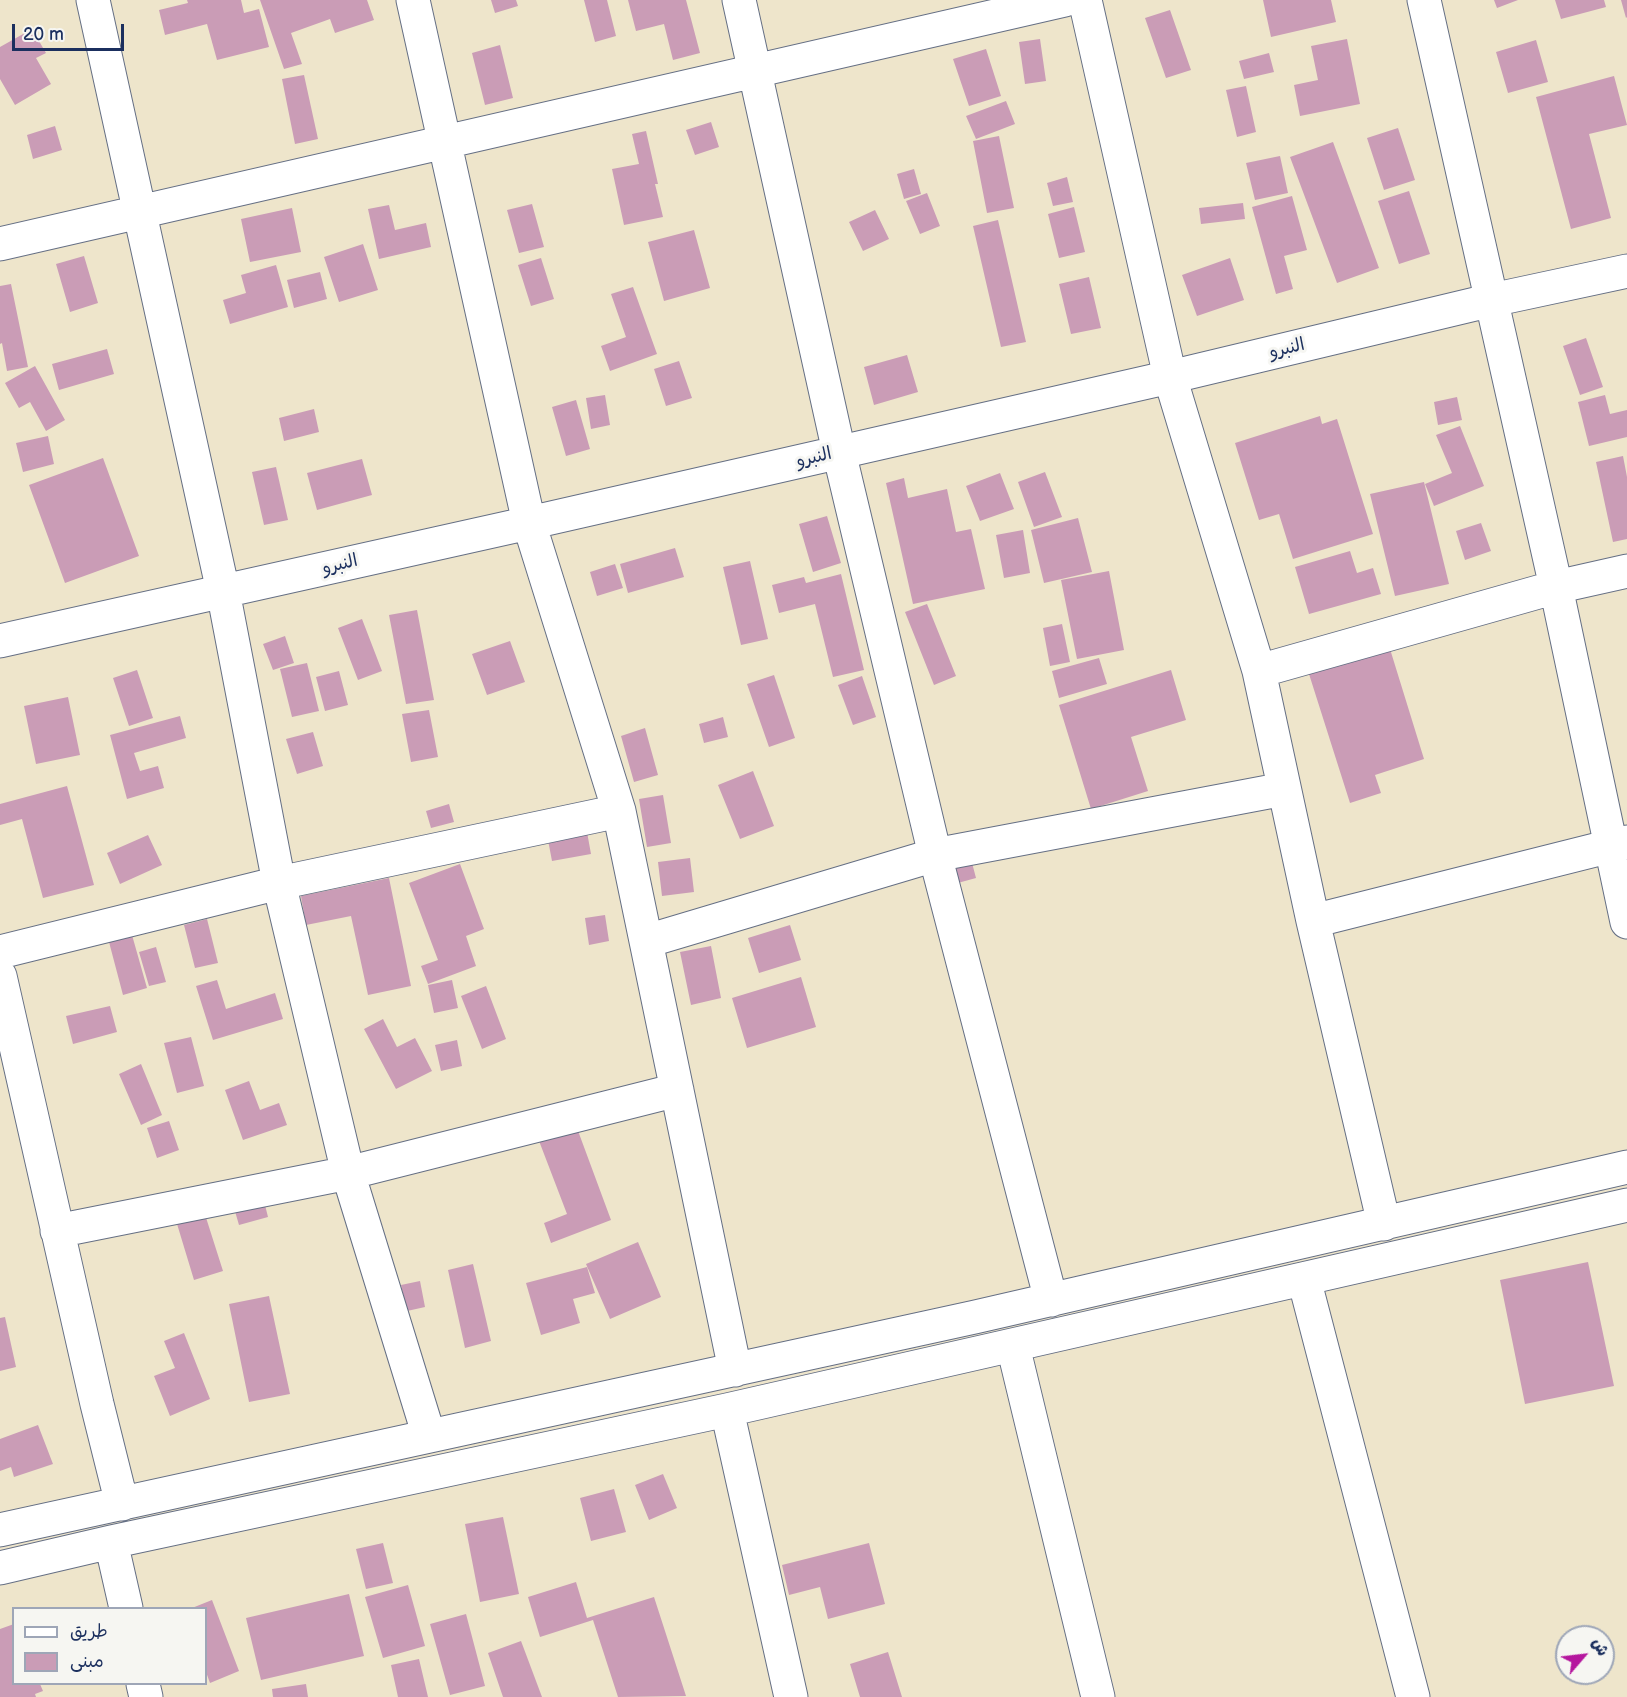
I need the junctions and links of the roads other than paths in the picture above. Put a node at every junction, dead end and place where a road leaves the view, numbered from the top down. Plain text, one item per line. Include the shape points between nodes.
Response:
1 (93, 0) edge
2 (413, 0) edge
3 (739, 0) edge
4 (1065, 0) edge
5 (1085, 0) edge
6 (1424, 0) edge
7 (755, 71) junction
8 (445, 141) junction
9 (140, 212) junction
10 (0, 244) edge
11 (1627, 271) edge
12 (1492, 300) junction
13 (1170, 377) junction
14 (839, 452) junction
15 (529, 523) junction
16 (1627, 571) edge
17 (1556, 587) junction
18 (223, 591) junction
19 (0, 642) edge
20 (1259, 671) junction
21 (1284, 789) junction
22 (619, 812) junction
23 (1619, 844) edge
24 (936, 855) junction
25 (279, 884) junction
26 (1313, 921) junction
27 (1627, 922) edge
28 (647, 941) junction
29 (0, 952) edge
30 (0, 976) edge
31 (677, 1090) junction
32 (1627, 1167) edge
33 (348, 1173) junction
34 (1625, 1213) edge
35 (1384, 1224) junction
36 (57, 1231) junction
37 (1305, 1279) junction
38 (1051, 1300) junction
39 (1013, 1346) junction
40 (735, 1370) junction
41 (727, 1410) junction
42 (429, 1436) junction
43 (122, 1504) junction
44 (0, 1530) edge
45 (111, 1542) junction
46 (0, 1568) edge
47 (126, 1607) edge
48 (791, 1697) edge
49 (1098, 1697) edge
50 (1413, 1697) edge

1 - 9 street
2 - 8 street
3 - 7 street
4 - 7 street
5 - 13 street
6 - 12 street
7 - 8 street
7 - 14 street
8 - 9 street
8 - 15 street
9 - 10 street
9 - 18 street
11 - 12 street, النبرو
12 - 13 street, النبرو
12 - 17 street
13 - 14 street, النبرو
13 - 20 street
14 - 15 street, النبرو
14 - 24 street
15 - 18 street, النبرو
15 - 22 street
16 - 17 street
17 - 20 street
17 - 23 street
18 - 19 street, النبرو
18 - 25 street
20 - 21 street
21 - 24 street
21 - 26 street
22 - 25 street
22 - 28 street
23 - 26 street
23 - 27 street
24 - 28 street
24 - 38 street
25 - 29 street
25 - 33 street
26 - 35 street
28 - 31 street
30 - 36 street
31 - 33 street
31 - 40 street
32 - 35 street
33 - 36 street
33 - 42 street
34 - 37 street
35 - 38 street
36 - 43 street
37 - 39 street
37 - 50 street
38 - 40 street
39 - 41 street
39 - 49 street
40 - 42 street
41 - 45 street
41 - 48 street
42 - 43 street
43 - 44 street
45 - 46 street
45 - 47 street

